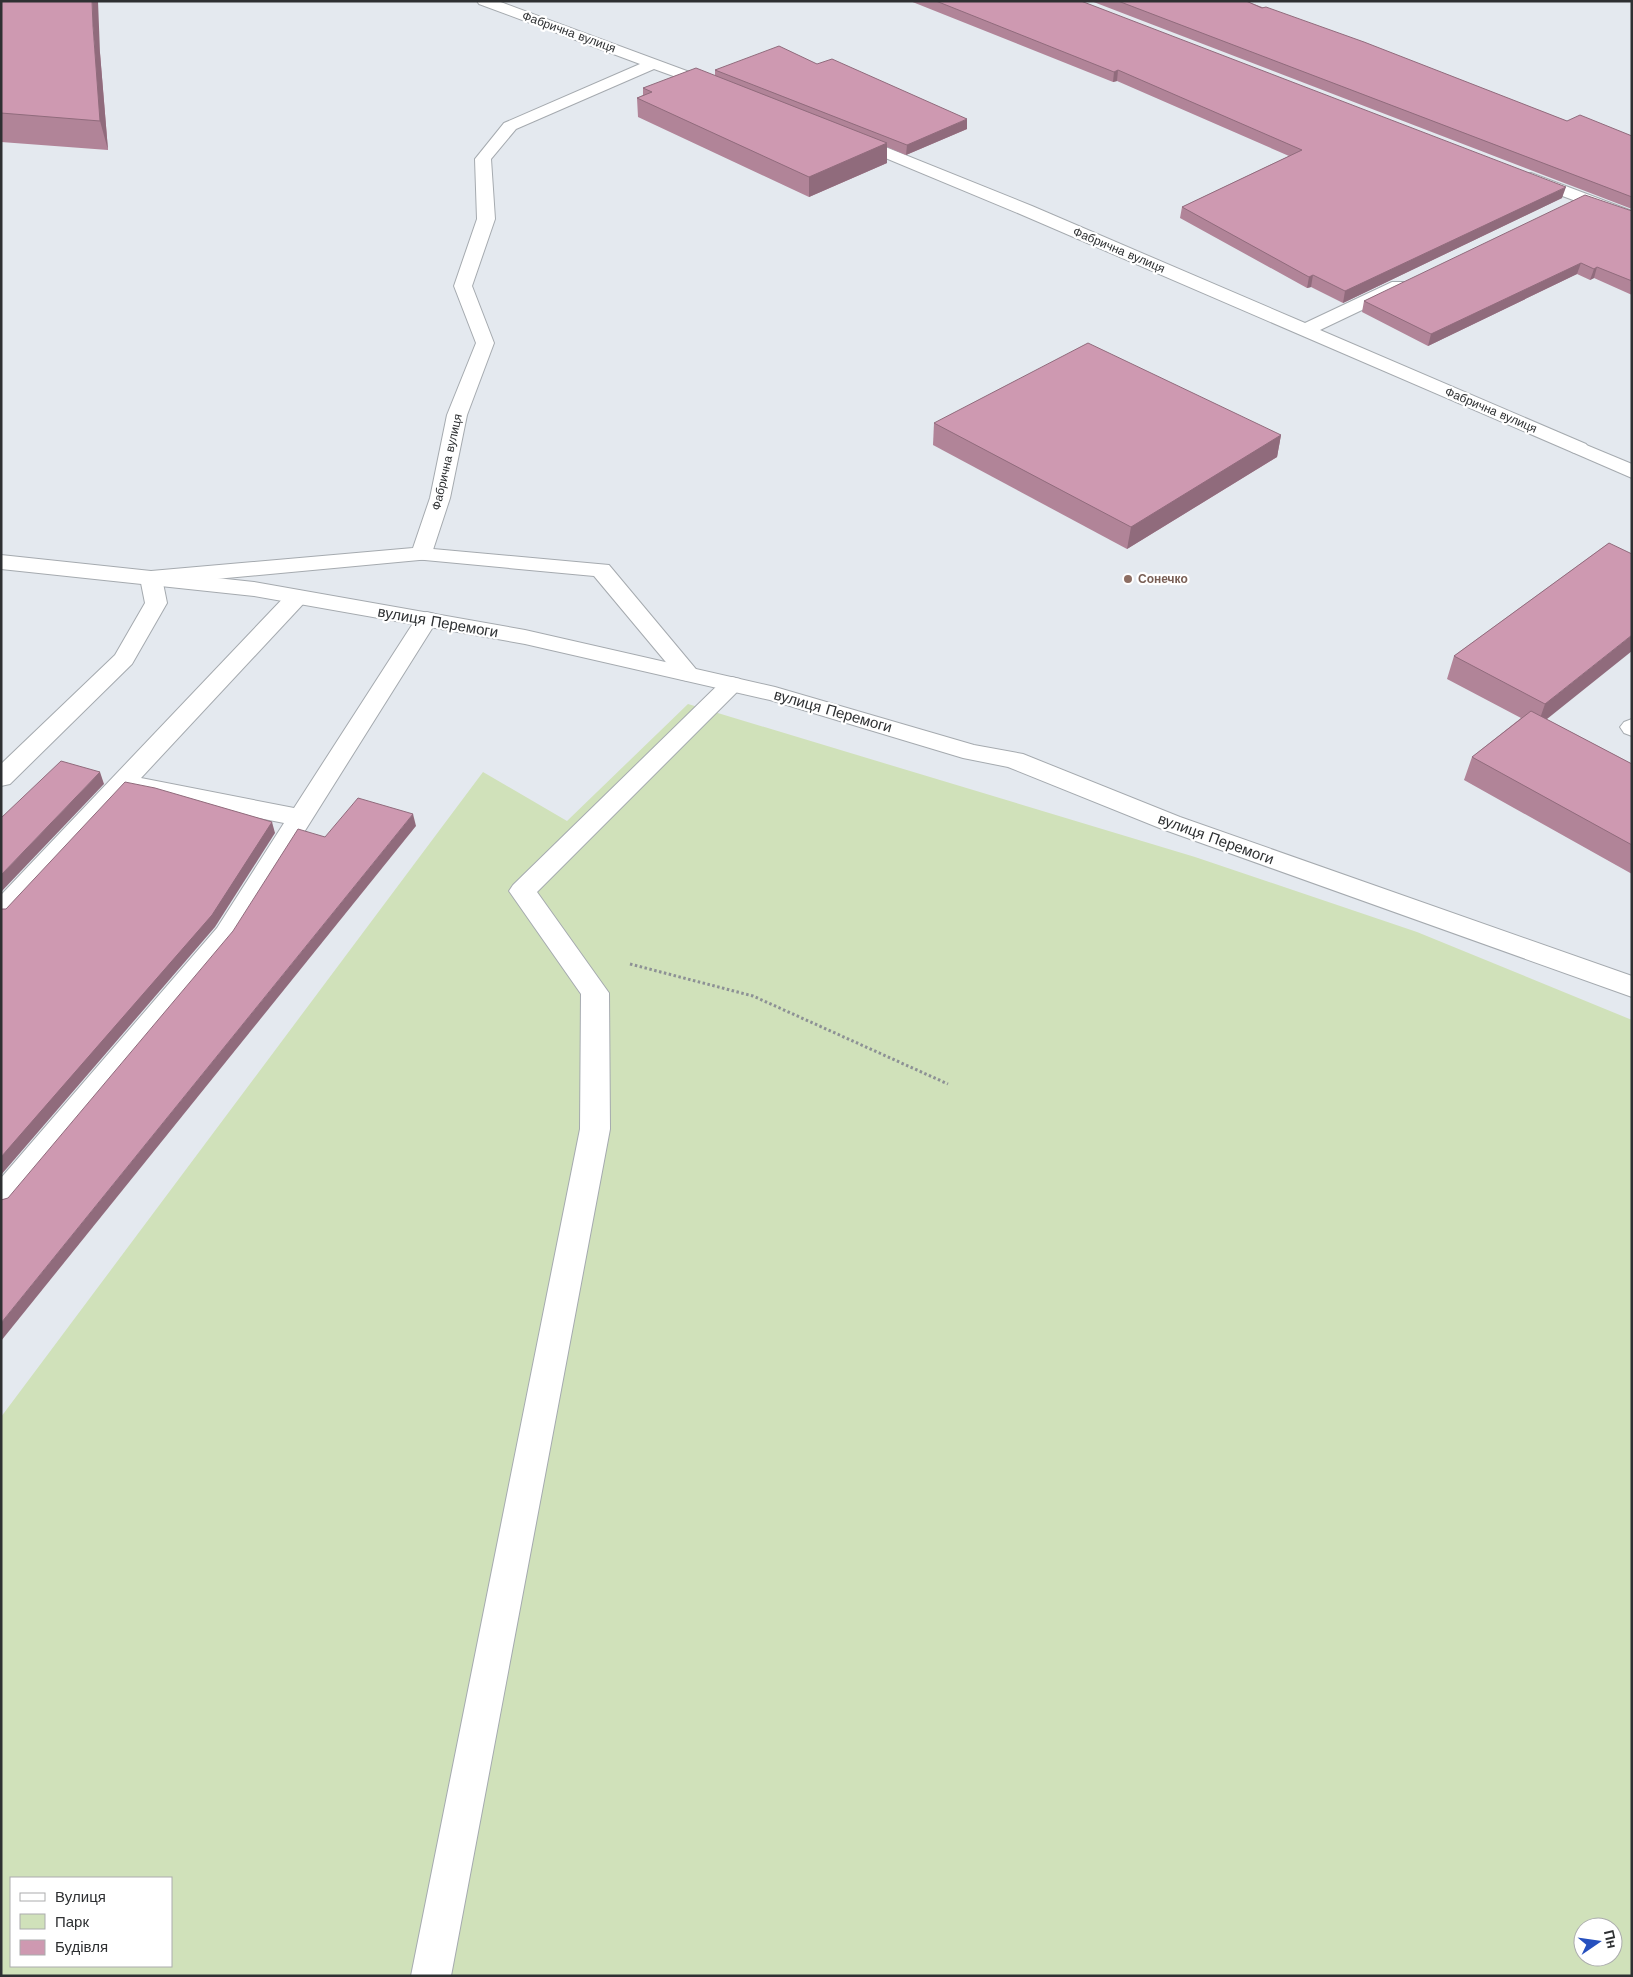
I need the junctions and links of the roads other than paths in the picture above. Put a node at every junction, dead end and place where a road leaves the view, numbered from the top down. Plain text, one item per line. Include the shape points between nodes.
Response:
1 (484, 1) edge
2 (654, 63) junction
3 (736, 94) edge
4 (837, 133) edge
5 (1516, 173) edge
6 (1581, 198) junction
7 (1564, 206) edge
8 (1632, 218) edge
9 (1412, 279) edge
10 (1306, 330) junction
11 (1632, 472) edge
12 (422, 554) junction
13 (1, 562) edge
14 (151, 578) junction
15 (297, 597) junction
16 (427, 620) junction
17 (688, 674) junction
18 (732, 684) junction
19 (1, 778) edge
20 (122, 783) junction
21 (301, 818) junction
22 (1, 912) edge
23 (1632, 987) edge
24 (1, 1199) edge
25 (431, 1976) edge

1 - 2 street, Фабрична вулиця
2 - 3 street, Фабрична вулиця
2 - 12 street, Фабрична вулиця via 510,126 483,158 486,219 463,286 485,343 457,415 440,498
4 - 10 street, Фабрична вулиця
5 - 6 street
6 - 7 street
6 - 8 street
9 - 10 street
10 - 11 street, Фабрична вулиця
12 - 14 street
12 - 17 street via 602,570
13 - 14 street, вулиця Перемоги
14 - 15 street, вулиця Перемоги
14 - 19 street via 156,603 124,659
15 - 16 street, вулиця Перемоги
15 - 20 street
16 - 17 street, вулиця Перемоги via 525,637
16 - 21 street
17 - 18 street, вулиця Перемоги
18 - 23 street, вулиця Перемоги via 972,752 1014,760 1171,823
18 - 25 street via 522,891 595,993 595,1129
20 - 21 street
20 - 22 street
21 - 24 street via 226,935

